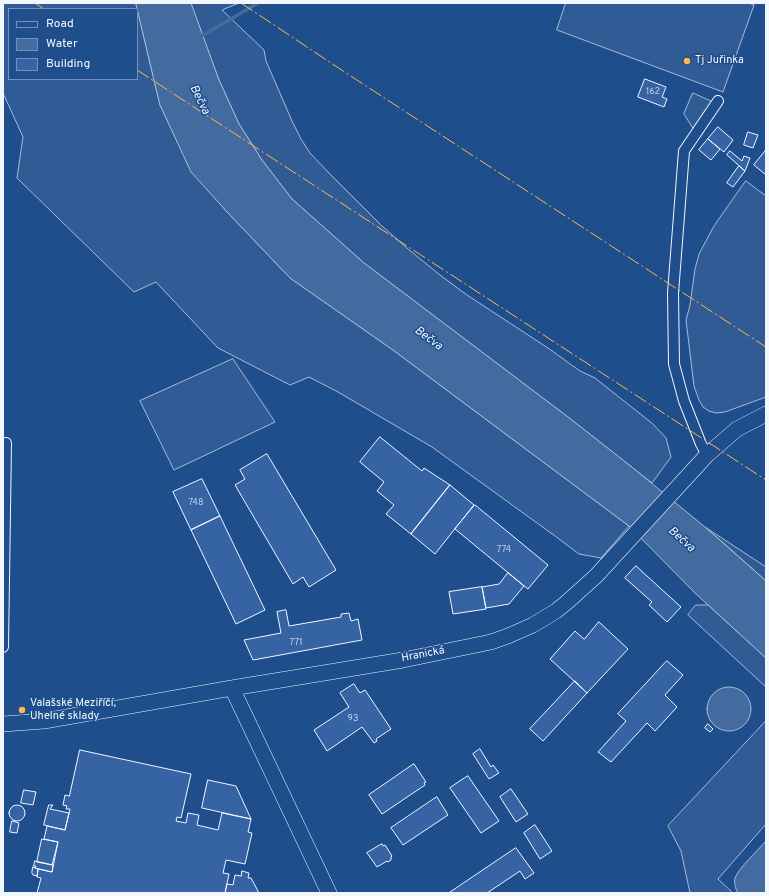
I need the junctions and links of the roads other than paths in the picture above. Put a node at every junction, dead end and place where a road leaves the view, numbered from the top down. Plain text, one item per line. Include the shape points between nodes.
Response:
1 (718, 101) dead end
2 (766, 414) edge
3 (3, 443) edge
4 (707, 455) junction
5 (3, 647) edge
6 (232, 688) junction
7 (3, 724) edge
8 (329, 893) edge

1 - 4 street via 684,150 673,293 674,364 684,401
2 - 4 street, Hranická via 737,429
3 - 5 street via 6,443
4 - 6 street, Hranická via 596,576 556,611 533,625 500,639 403,660
6 - 7 street, Hranická via 44,721
6 - 8 street

